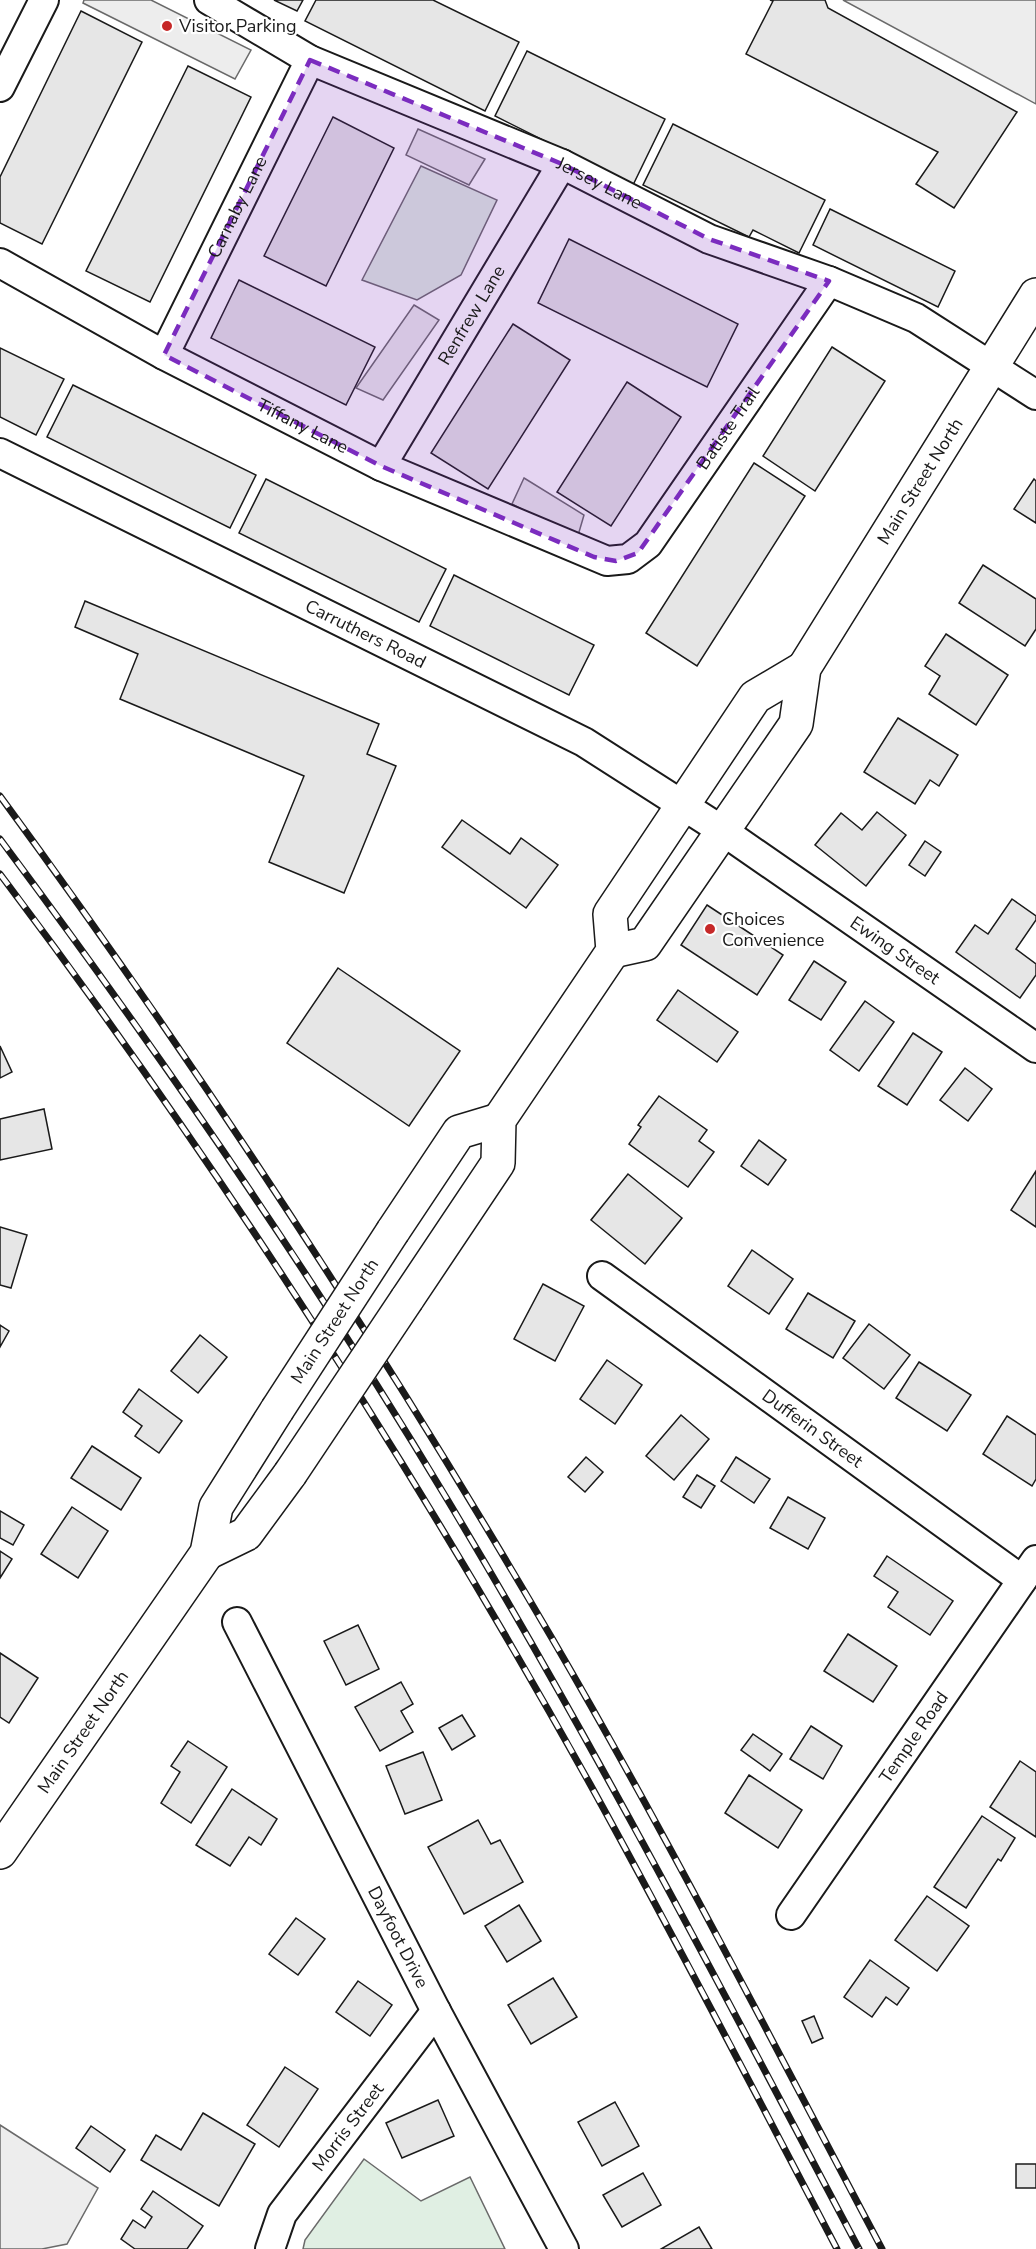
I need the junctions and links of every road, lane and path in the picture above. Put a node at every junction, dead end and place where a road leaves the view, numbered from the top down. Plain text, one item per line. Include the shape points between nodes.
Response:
1 (44, 0) edge
2 (209, 0) edge
3 (310, 60) junction
4 (0, 87) edge
5 (562, 164) junction
6 (0, 263) edge
7 (829, 281) junction
8 (1036, 295) edge
9 (164, 355) junction
10 (991, 364) junction
11 (1036, 395) edge
12 (0, 453) edge
13 (381, 466) junction
14 (616, 561) joint
15 (804, 668) junction
16 (680, 805) junction
17 (723, 831) junction
18 (612, 951) junction
19 (1036, 1048) edge
20 (499, 1120) junction
21 (603, 1276) dead end
22 (207, 1553) junction
23 (1029, 1570) edge
24 (237, 1622) dead end
25 (0, 1852) edge
26 (791, 1915) dead end
27 (436, 2011) junction
28 (270, 2249) edge
29 (564, 2249) edge

1 - 4 street
2 - 3 street, Jersey Lane
3 - 5 street, Jersey Lane
3 - 9 street, Carnaby Lane
5 - 7 street, Jersey Lane via 709,239
5 - 13 street, Renfrew Lane
6 - 9 street, Tiffany Lane
7 - 10 street, Jersey Lane via 916,318
7 - 14 street, Batiste Trail via 648,544 628,559
8 - 10 main road, Main Street North
9 - 13 street, Tiffany Lane
10 - 11 street, Jersey Lane
10 - 15 main road, Main Street North
12 - 16 street, Carruthers Road via 584,742
13 - 14 street, Tiffany Lane via 594,558
15 - 16 main road, Main Street North via 755,697
15 - 17 main road, Main Street North via 796,724
16 - 17 street, Carruthers Road
16 - 18 main road, Main Street North via 610,914
17 - 18 main road, Main Street North via 645,944
17 - 19 street, Ewing Street
18 - 20 main road
20 - 22 main road, Main Street North, bridge via 498,1163 290,1474 246,1533
20 - 22 main road, Main Street North, bridge via 459,1132 216,1507
21 - 23 street, Dufferin Street
22 - 25 main road, Main Street North
23 - 26 street, Temple Road
24 - 27 street, Dayfoot Drive
27 - 28 street, Morris Street via 282,2214
27 - 29 street, Dayfoot Drive

